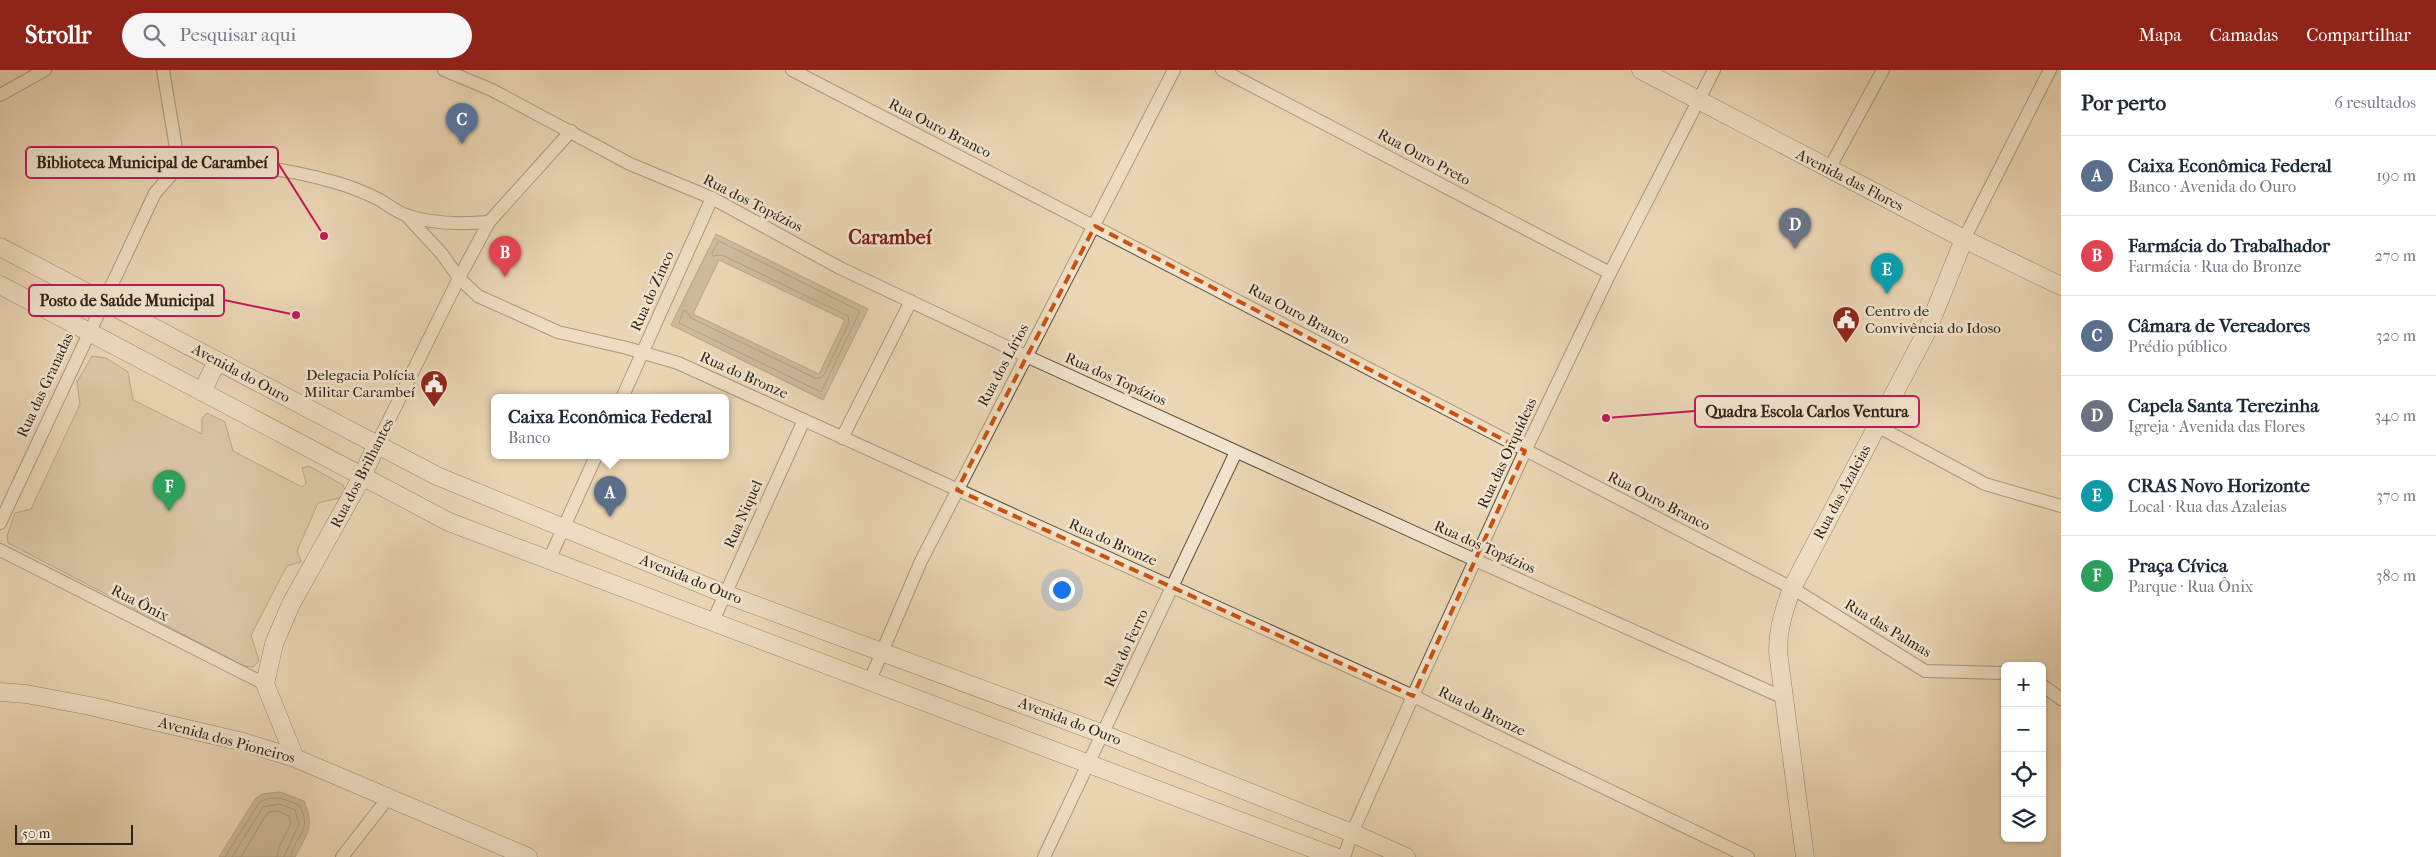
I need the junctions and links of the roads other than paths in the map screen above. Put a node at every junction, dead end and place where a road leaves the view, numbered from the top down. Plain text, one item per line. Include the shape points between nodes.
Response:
1 (45, 70) edge
2 (163, 70) edge
3 (444, 70) edge
4 (792, 70) edge
5 (1174, 70) edge
6 (1222, 70) edge
7 (1641, 70) edge
8 (1714, 70) edge
9 (1882, 70) edge
10 (2050, 70) edge
11 (0, 95) edge
12 (1698, 99) junction
13 (571, 131) junction
14 (179, 166) junction
15 (1829, 168) junction
16 (712, 198) junction
17 (406, 215) junction
18 (489, 222) junction
19 (1095, 226) junction
20 (1964, 239) junction
21 (0, 247) edge
22 (1610, 273) junction
23 (459, 278) junction
24 (0, 285) edge
25 (2061, 286) edge
26 (103, 301) junction
27 (911, 301) junction
28 (88, 331) junction
29 (643, 352) junction
30 (1026, 356) junction
31 (217, 361) junction
32 (202, 392) junction
33 (624, 394) edge
34 (804, 420) junction
35 (1878, 426) junction
36 (842, 438) junction
37 (377, 444) junction
38 (1526, 451) junction
39 (1236, 452) junction
40 (595, 459) edge
41 (362, 477) junction
42 (957, 490) junction
43 (2061, 506) edge
44 (0, 523) edge
45 (564, 527) junction
46 (0, 550) edge
47 (549, 560) junction
48 (1474, 560) junction
49 (1173, 586) junction
50 (1792, 588) junction
51 (725, 594) junction
52 (713, 621) junction
53 (883, 651) junction
54 (2001, 673) edge
55 (870, 680) junction
56 (265, 684) junction
57 (2046, 688) edge
58 (0, 692) edge
59 (1414, 696) junction
60 (1784, 698) junction
61 (2061, 699) edge
62 (1103, 734) junction
63 (295, 758) junction
64 (1088, 763) junction
65 (388, 798) junction
66 (1352, 833) junction
67 (342, 857) edge
68 (528, 857) edge
69 (1044, 857) edge
70 (1335, 857) edge
71 (1344, 857) edge
72 (1406, 857) edge
73 (1748, 857) edge
74 (1805, 857) edge

1 - 11 street
2 - 14 street
3 - 13 street, Rua dos Topázios via 492,90
4 - 19 street, Rua Ouro Branco
5 - 19 street, Rua dos Lírios
6 - 22 street, Rua Ouro Preto
7 - 12 street, Avenida das Flores
8 - 12 street, Rua das Orquídeas
9 - 15 street
10 - 20 street, Rua das Azaleias
12 - 15 street, Avenida das Flores
12 - 22 street, Rua das Orquídeas
13 - 16 street, Rua dos Topázios via 630,164
13 - 18 street, Rua dos Brilhantes
14 - 17 street via 234,165 293,173 334,182 378,199
14 - 26 street, Rua das Granadas via 155,193
15 - 20 street, Avenida das Flores
16 - 27 street, Rua dos Topázios via 840,268
16 - 29 street, Rua do Zinco
17 - 18 street via 452,223
17 - 23 street, Rua do Bronze
18 - 23 street, Rua dos Brilhantes
19 - 30 street, Rua dos Lírios
19 - 38 street, Rua Ouro Branco
20 - 25 street, Avenida das Flores
20 - 35 street, Rua das Azaleias via 1927,331
21 - 26 street, Avenida do Ouro
22 - 38 street, Rua das Orquídeas
23 - 29 street, Rua do Bronze via 478,296 558,332
23 - 37 street, Rua dos Brilhantes
24 - 28 street, Avenida do Ouro
26 - 28 street, Rua das Granadas
26 - 31 street, Avenida do Ouro
27 - 30 street, Rua dos Topázios
27 - 36 street
28 - 32 street, Avenida do Ouro
28 - 44 street, Rua das Granadas
29 - 33 street, Rua do Zinco
29 - 34 street, Rua do Bronze via 678,363
30 - 39 street, Rua dos Topázios
30 - 42 street, Rua dos Lírios
31 - 32 street
31 - 37 street, Avenida do Ouro
32 - 41 street, Avenida do Ouro
34 - 36 street, Rua do Bronze
34 - 51 street, Rua Niquel
35 - 43 street via 1985,484
35 - 50 street, Rua das Azaleias
36 - 42 street, Rua do Bronze
37 - 41 street, Rua dos Brilhantes
37 - 45 street, Avenida do Ouro via 437,476
38 - 48 street, Rua das Orquídeas
38 - 50 street, Rua Ouro Branco
39 - 48 street, Rua dos Topázios
39 - 49 street, Rua do Ferro
40 - 45 street
41 - 47 street, Avenida do Ouro via 449,522
41 - 56 street, Rua dos Brilhantes via 291,604 274,644
42 - 49 street, Rua do Bronze
42 - 53 street, Rua dos Lírios via 921,561
45 - 47 street
45 - 51 street, Avenida do Ouro
46 - 56 street, Rua Ônix
47 - 52 street, Avenida do Ouro
48 - 59 street, Rua das Orquídeas
48 - 60 street, Rua dos Topázios
49 - 59 street, Rua do Bronze
49 - 62 street, Rua do Ferro
50 - 54 street, Rua das Palmas via 1925,671
50 - 60 street, Rua das Azaleias via 1778,632
51 - 52 street, Rua Niquel
51 - 53 street, Avenida do Ouro
52 - 55 street, Avenida do Ouro
53 - 55 street, Rua dos Lírios
53 - 62 street, Avenida do Ouro
55 - 64 street, Avenida do Ouro
56 - 63 street
57 - 61 street
58 - 63 street, Avenida dos Pioneiros via 90,706 243,742
59 - 66 street, Rua das Orquídeas
59 - 73 street, Rua do Bronze
60 - 74 street, Rua das Azaleias
62 - 64 street, Rua do Ferro
62 - 66 street, Avenida do Ouro
63 - 65 street, Avenida dos Pioneiros
64 - 69 street, Rua do Ferro
64 - 70 street, Avenida do Ouro
65 - 67 street
65 - 68 street, Avenida dos Pioneiros
66 - 71 street, Rua das Orquídeas
66 - 72 street, Avenida do Ouro

